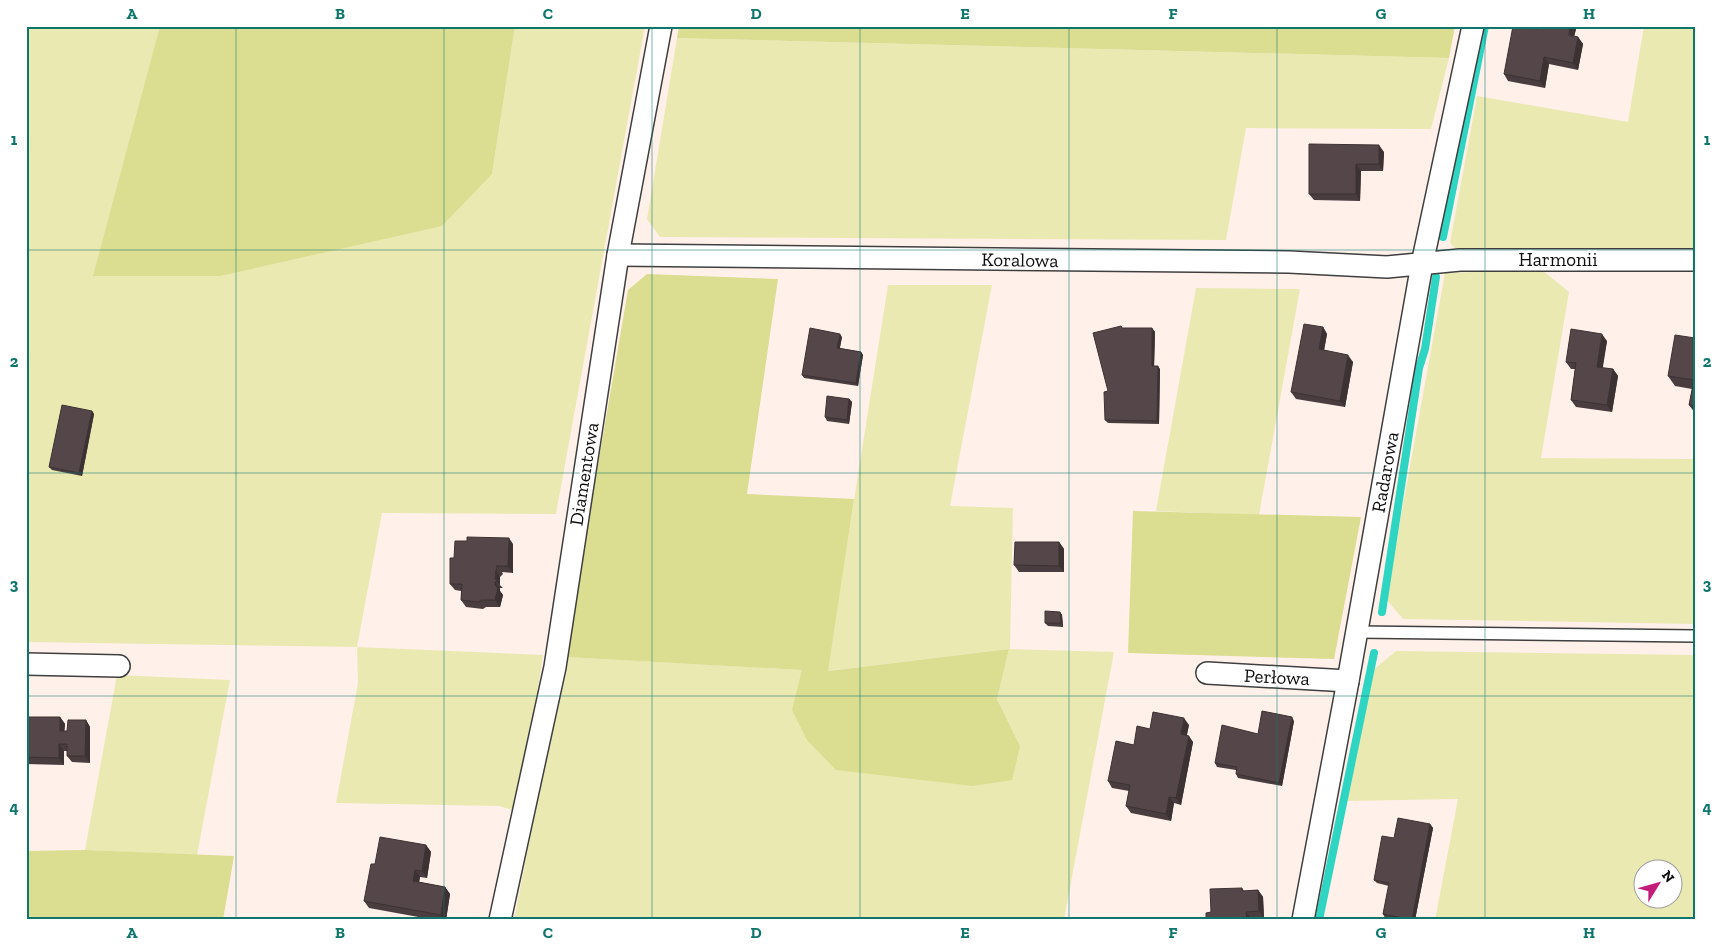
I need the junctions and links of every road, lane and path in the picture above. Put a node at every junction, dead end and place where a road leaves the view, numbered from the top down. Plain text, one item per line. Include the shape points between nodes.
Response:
1 (660, 26) edge
2 (1473, 26) edge
3 (618, 255) junction
4 (1695, 260) edge
5 (1422, 264) junction
6 (1357, 632) junction
7 (1695, 636) edge
8 (26, 664) edge
9 (119, 666) dead end
10 (1207, 673) dead end
11 (1348, 681) junction
12 (500, 920) edge
13 (1303, 920) edge

1 - 3 street, Diamentowa
2 - 5 street, Radarowa
3 - 5 street, Koralowa via 1289,262 1387,267
3 - 12 street, Diamentowa via 555,667
4 - 5 street, Harmonii via 1460,260
5 - 6 street, Radarowa
6 - 7 lane
6 - 11 street, Radarowa
8 - 9 street
10 - 11 street, Perłowa
11 - 13 street, Radarowa

